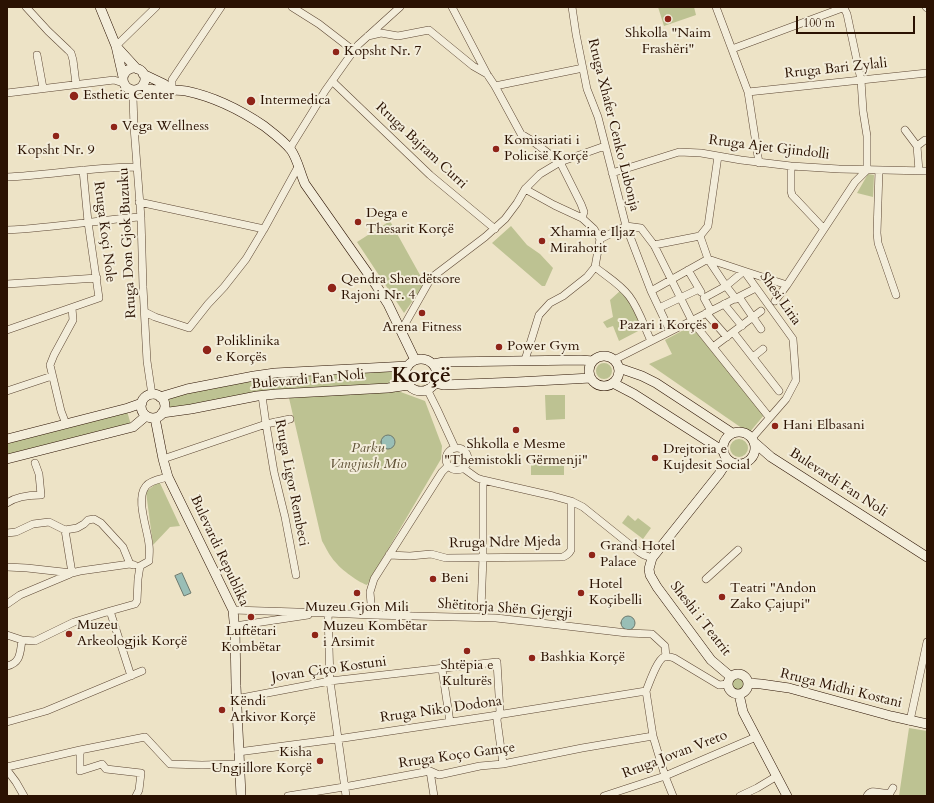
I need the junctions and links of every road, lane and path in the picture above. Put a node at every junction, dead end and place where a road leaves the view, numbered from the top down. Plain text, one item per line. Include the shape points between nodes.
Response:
1 (26, 7) edge
2 (100, 7) edge
3 (156, 7) edge
4 (221, 7) edge
5 (292, 7) edge
6 (400, 7) edge
7 (452, 7) edge
8 (572, 7) edge
9 (716, 7) edge
10 (844, 7) edge
11 (367, 37) junction
12 (116, 46) junction
13 (732, 49) junction
14 (354, 51) junction
15 (37, 55) dead end
16 (583, 68) junction
17 (140, 71) junction
18 (927, 73) edge
19 (487, 74) junction
20 (123, 80) junction
21 (332, 80) junction
22 (862, 80) junction
23 (76, 84) junction
24 (495, 86) junction
25 (43, 88) junction
26 (135, 89) junction
27 (172, 90) junction
28 (748, 92) junction
29 (7, 93) edge
30 (905, 130) dead end
31 (927, 140) edge
32 (605, 146) junction
33 (917, 146) junction
34 (290, 148) junction
35 (718, 156) junction
36 (560, 162) junction
37 (759, 163) junction
38 (791, 166) junction
39 (137, 167) junction
40 (298, 167) junction
41 (84, 170) junction
42 (867, 170) junction
43 (879, 170) junction
44 (923, 171) edge
45 (612, 173) junction
46 (7, 177) edge
47 (525, 189) junction
48 (139, 202) junction
49 (141, 218) junction
50 (582, 218) junction
51 (88, 222) junction
52 (626, 226) junction
53 (264, 229) junction
54 (494, 229) junction
55 (7, 230) edge
56 (824, 230) junction
57 (700, 236) junction
58 (600, 240) junction
59 (654, 245) junction
60 (708, 259) junction
61 (595, 267) junction
62 (688, 270) junction
63 (744, 271) junction
64 (97, 278) junction
65 (671, 280) junction
66 (7, 284) edge
67 (787, 285) junction
68 (726, 286) junction
69 (756, 288) junction
70 (699, 289) junction
71 (651, 291) junction
72 (896, 295) dead end
73 (681, 298) junction
74 (704, 298) junction
75 (737, 298) junction
76 (775, 301) dead end
77 (724, 304) junction
78 (72, 308) junction
79 (659, 308) junction
80 (762, 311) dead end
81 (144, 312) junction
82 (709, 312) junction
83 (753, 317) junction
84 (692, 321) junction
85 (742, 326) junction
86 (761, 329) dead end
87 (7, 330) edge
88 (401, 331) junction
89 (670, 332) junction
90 (733, 332) junction
91 (727, 337) junction
92 (651, 341) junction
93 (713, 347) junction
94 (763, 349) dead end
95 (752, 357) junction
96 (415, 360) junction
97 (525, 360) junction
98 (614, 360) junction
99 (593, 361) junction
100 (433, 364) junction
101 (408, 366) junction
102 (619, 368) junction
103 (52, 376) junction
104 (591, 378) junction
105 (613, 382) junction
106 (435, 383) junction
107 (409, 385) junction
108 (427, 389) junction
109 (7, 391) edge
110 (779, 391) dead end
111 (156, 396) junction
112 (262, 396) junction
113 (142, 403) junction
114 (154, 416) junction
115 (769, 417) junction
116 (290, 419) dead end
117 (66, 424) junction
118 (266, 424) junction
119 (732, 433) junction
120 (7, 439) edge
121 (753, 440) junction
122 (455, 448) junction
123 (723, 450) junction
124 (753, 456) junction
125 (771, 457) junction
126 (163, 458) junction
127 (7, 459) edge
128 (728, 460) junction
129 (35, 463) dead end
130 (448, 466) junction
131 (463, 468) junction
132 (168, 477) junction
133 (483, 480) junction
134 (571, 501) junction
135 (7, 503) edge
136 (65, 530) junction
137 (7, 533) edge
138 (738, 550) dead end
139 (389, 555) junction
140 (483, 557) junction
141 (927, 557) edge
142 (652, 558) junction
143 (130, 564) junction
144 (140, 566) junction
145 (7, 567) edge
146 (72, 573) junction
147 (296, 575) dead end
148 (706, 579) dead end
149 (7, 604) edge
150 (480, 609) dead end
151 (110, 610) junction
152 (233, 610) junction
153 (328, 613) junction
154 (372, 615) junction
155 (234, 626) junction
156 (7, 635) edge
157 (22, 640) junction
158 (927, 642) edge
159 (666, 656) junction
160 (7, 666) edge
161 (442, 669) junction
162 (142, 671) dead end
163 (131, 676) junction
164 (330, 681) junction
165 (729, 681) junction
166 (748, 683) junction
167 (646, 691) junction
168 (739, 694) junction
169 (236, 698) junction
170 (498, 715) junction
171 (909, 720) junction
172 (7, 722) edge
173 (450, 722) junction
174 (927, 724) edge
175 (653, 736) junction
176 (756, 737) junction
177 (337, 739) junction
178 (80, 750) junction
179 (238, 752) junction
180 (239, 764) junction
181 (503, 764) junction
182 (7, 767) edge
183 (7, 770) edge
184 (430, 771) junction
185 (665, 776) junction
186 (777, 776) junction
187 (344, 787) junction
188 (893, 788) dead end
189 (24, 796) edge
190 (136, 796) edge
191 (240, 796) edge
192 (288, 796) edge
193 (346, 796) edge
194 (434, 796) edge
195 (604, 796) edge
196 (673, 796) edge
197 (740, 796) edge
198 (787, 796) edge
199 (867, 796) edge

1 - 23 street via 71,54
2 - 12 main road
3 - 12 street
4 - 27 street via 172,80
5 - 14 street
6 - 11 street
7 - 19 street
8 - 16 street, Rruga Xhafer Cenko Lubonja
9 - 13 street
10 - 13 street
10 - 22 street
11 - 14 street
11 - 19 street via 382,33 398,36 428,30
12 - 17 main road
12 - 20 main road
13 - 28 street
14 - 21 street
15 - 25 street
16 - 24 street
16 - 32 street, Rruga Xhafer Cenko Lubonja
17 - 20 main road via 131,69 125,72
17 - 26 main road via 145,79 144,84
17 - 27 main road
18 - 22 street, Rruga Bari Zylali
19 - 24 street
20 - 23 street
20 - 26 main road via 127,88
21 - 34 street
21 - 54 street, Rruga Bajram Curri via 430,175
22 - 28 street, Rruga Bari Zylali
22 - 42 street
23 - 25 street
24 - 36 street via 520,134
25 - 29 street
26 - 27 main road
26 - 39 street, Rruga Don Gjok Buzuku via 133,97
27 - 34 main road via 185,91 223,102 255,120
28 - 37 street
30 - 33 street
31 - 33 street
32 - 36 street
32 - 45 street, Rruga Xhafer Cenko Lubonja
33 - 44 street
34 - 40 main road
35 - 37 street, Rruga Ajet Gjindolli
35 - 45 street, Rruga Ajet Gjindolli via 679,152
35 - 57 street via 708,226
36 - 47 street via 540,174
36 - 50 street via 581,204 584,212
37 - 38 street, Rruga Ajet Gjindolli
38 - 42 street, Rruga Ajet Gjindolli
38 - 56 street via 792,194
39 - 41 street
39 - 48 street, Rruga Don Gjok Buzuku
40 - 53 street
40 - 88 main road via 305,184 388,304
41 - 46 street
41 - 51 street, Rruga Koçi Nole
42 - 43 street, Rruga Ajet Gjindolli
42 - 56 street via 855,182
43 - 44 street, Rruga Ajet Gjindolli
43 - 72 street via 878,242
45 - 52 street, Rruga Xhafer Cenko Lubonja
47 - 50 street
47 - 54 street via 505,219
48 - 49 street, Rruga Don Gjok Buzuku
48 - 53 street
49 - 51 street
49 - 81 street, Rruga Don Gjok Buzuku
50 - 58 street via 594,229
51 - 55 street
51 - 64 street, Rruga Koçi Nole
52 - 58 street
52 - 59 street via 641,228
52 - 71 street, Rruga Xhafer Cenko Lubonja
53 - 81 street via 246,259 189,328
54 - 88 street via 431,278
56 - 67 street
57 - 59 street
57 - 60 street
58 - 61 street
59 - 65 street
60 - 62 street
60 - 63 street, Shesi Liria
60 - 68 street
61 - 92 street via 629,295
61 - 97 street via 587,277 550,303 539,316
62 - 65 street
62 - 70 street
63 - 67 street
63 - 68 street
63 - 69 street, Shesi Liria
64 - 66 street
64 - 78 street, Rruga Koçi Nole via 100,298
65 - 71 street
65 - 73 street
67 - 76 street
68 - 74 street
68 - 75 street
69 - 75 street
69 - 115 street, Shesi Liria via 793,340 796,380 786,399
70 - 73 street
70 - 74 street
71 - 79 street, Rruga Xhafer Cenko Lubonja
73 - 79 street
73 - 84 street
74 - 82 street
75 - 77 street
75 - 83 street
77 - 82 street
77 - 85 street
78 - 87 street
78 - 103 street via 73,320 51,361
79 - 89 street, Rruga Xhafer Cenko Lubonja
80 - 83 street
81 - 111 street, Rruga Don Gjok Buzuku via 147,361
82 - 84 street
82 - 91 street
83 - 85 street
83 - 86 street
84 - 89 street
84 - 93 street
85 - 90 street
88 - 96 main road
89 - 92 street
90 - 91 street
90 - 95 street
91 - 93 street
92 - 98 street
93 - 115 street
94 - 95 street
95 - 110 street
96 - 100 main road via 428,360
96 - 101 main road
97 - 99 main road
97 - 100 main road
98 - 99 main road via 601,356
98 - 102 main road
99 - 104 main road via 590,369
100 - 106 main road via 437,373
101 - 107 main road via 406,376
101 - 111 main road, Bulevardi Fan Noli via 274,373
102 - 105 main road via 617,378
102 - 119 main road via 656,383
103 - 109 street
103 - 117 street
104 - 105 main road via 601,386
104 - 106 main road via 509,383
105 - 123 main road
106 - 108 main road
107 - 108 main road via 418,390
107 - 112 main road, Bulevardi Fan Noli
108 - 122 street
111 - 113 main road via 147,396
111 - 114 main road via 163,400 165,405 164,411
112 - 114 main road, Bulevardi Fan Noli
112 - 118 street, Rruga Ligor Rembeci
113 - 114 main road via 141,409 144,414
113 - 117 main road
114 - 126 main road, Bulevardi Republika
114 - 127 main road, Bulevardi Fan Noli via 133,426
115 - 121 street, Shesi Liria
116 - 118 street
117 - 120 main road
118 - 126 street
118 - 147 street, Rruga Ligor Rembeci
119 - 121 main road via 744,432
119 - 123 main road via 724,440
121 - 124 main road via 756,447
121 - 125 main road, Bulevardi Fan Noli
122 - 130 street via 447,455
122 - 131 street via 460,448 466,453 468,461
123 - 128 main road
124 - 125 main road, Bulevardi Fan Noli
124 - 128 main road via 742,464
125 - 141 main road, Bulevardi Fan Noli
126 - 132 main road, Bulevardi Republika
128 - 142 main road
129 - 135 street via 41,495 23,496
130 - 131 street via 453,469
130 - 139 street
131 - 133 street
132 - 144 street via 154,480 145,486 142,495 149,560
132 - 152 main road, Bulevardi Republika
133 - 134 street
133 - 140 street
134 - 140 street, Rruga Ndre Mjeda via 571,550 567,555
134 - 142 street via 583,507 639,552
136 - 137 street via 49,522 33,524
136 - 143 street via 77,528 94,519 123,547
136 - 146 street
138 - 148 street
139 - 140 street, Rruga Ndre Mjeda
139 - 154 street via 374,579 370,592
140 - 150 street
142 - 165 main road, Sheshi i Teatrit via 650,576
143 - 144 street
143 - 146 street
144 - 151 street via 135,604
145 - 146 street
146 - 149 street via 20,595
151 - 157 street via 74,622 35,641
151 - 163 street
152 - 153 street, Shëtitorja Shën Gjergji
152 - 155 main road, Bulevardi Republika
153 - 154 street, Shëtitorja Shën Gjergji
153 - 155 street, Shëtitorja Shën Gjergji
153 - 164 street
154 - 159 street, Shëtitorja Shën Gjergji via 496,618 652,634 665,646
155 - 169 main road, Bulevardi Republika
156 - 157 street
157 - 160 street via 19,658
158 - 171 street via 912,716
159 - 165 street via 674,658 718,685
159 - 167 street via 657,666
161 - 164 street, Jovan Çiço Kostuni
161 - 170 street, Jovan Çiço Kostuni via 497,662 500,712
161 - 173 street
162 - 163 street
163 - 172 street via 46,711
164 - 169 street, Jovan Çiço Kostuni
164 - 177 street
165 - 166 main road via 733,675 740,674 746,677
165 - 168 main road via 730,690
166 - 168 main road via 747,689
166 - 171 main road, Rruga Midhi Kostani via 789,688
167 - 170 street, Rruga Niko Dodona
167 - 175 street
168 - 176 main road via 743,712
169 - 179 main road, Bulevardi Republika
170 - 173 street, Rruga Niko Dodona
170 - 181 street
171 - 174 main road, Rruga Midhi Kostani
173 - 177 street, Rruga Niko Dodona
175 - 181 street, Rruga Koço Gamçe
175 - 185 street
176 - 185 street, Rruga Jovan Vreto
176 - 186 main road
177 - 179 street, Rruga Niko Dodona
177 - 187 street
178 - 180 street via 144,737 170,764
178 - 182 street
178 - 190 street via 80,771 102,764 106,769 141,773
179 - 180 main road, Bulevardi Republika
180 - 191 main road, Bulevardi Republika
181 - 184 street, Rruga Koço Gamçe via 439,774
183 - 189 street
184 - 187 street, Rruga Koço Gamçe
184 - 194 street
185 - 195 street, Rruga Jovan Vreto
185 - 196 street
186 - 197 street
186 - 198 main road
187 - 192 street, Rruga Koço Gamçe
187 - 193 street
188 - 199 street via 890,793 873,791

